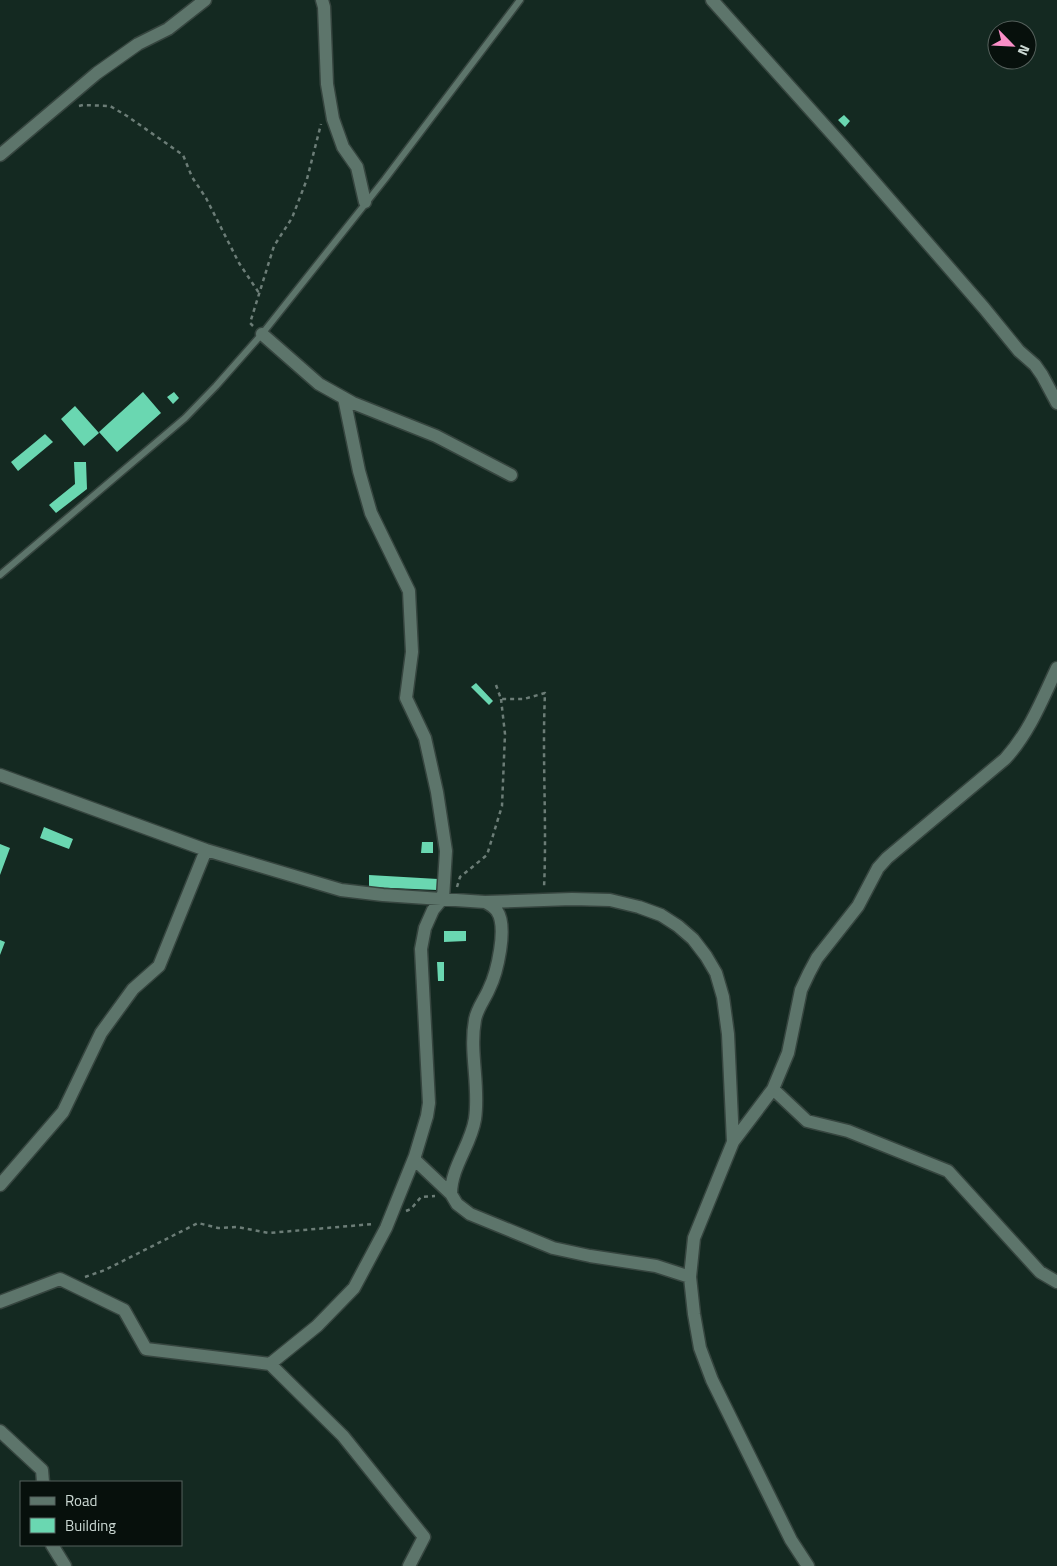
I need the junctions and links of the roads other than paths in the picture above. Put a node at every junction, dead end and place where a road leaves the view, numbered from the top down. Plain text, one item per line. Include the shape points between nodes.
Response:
1 (205, 0) edge
2 (322, 0) edge
3 (520, 0) edge
4 (712, 0) edge
5 (0, 155) edge
6 (365, 202) junction
7 (262, 334) junction
8 (344, 398) junction
9 (1057, 404) edge
10 (511, 474) dead end
11 (0, 575) edge
12 (1057, 668) edge
13 (0, 776) edge
14 (206, 850) junction
15 (448, 899) junction
16 (485, 902) junction
17 (773, 1089) junction
18 (733, 1142) junction
19 (415, 1156) junction
20 (0, 1185) edge
21 (451, 1194) junction
22 (690, 1277) junction
23 (1057, 1282) edge
24 (0, 1302) edge
25 (270, 1364) junction
26 (0, 1431) edge
27 (42, 1481) edge
28 (53, 1546) edge
29 (66, 1566) edge
30 (409, 1566) edge
31 (808, 1566) edge

1 - 5 street via 168,29 138,44 97,72
2 - 6 street via 327,84 334,119 344,147 357,167
3 - 6 lane
4 - 9 street via 1019,351 1035,365
6 - 7 lane
7 - 8 street via 320,384
7 - 11 lane via 185,418
8 - 10 street via 436,436
8 - 15 street via 371,513 409,591 412,652 406,698 425,738 437,792 446,851
12 - 17 street via 1017,746 887,858 878,868 858,906 817,958 801,990 788,1053
13 - 14 street
14 - 15 street via 341,890
14 - 20 street via 159,966 133,989 101,1033 63,1112
15 - 16 street
15 - 19 street via 433,910 421,949 429,1104
16 - 18 street via 610,900 661,915 693,939 716,973 723,998
16 - 21 street via 496,910 500,918 498,960 496,973 475,1019 475,1119 451,1183
17 - 18 street
17 - 23 street via 807,1121 848,1131 948,1171 1040,1272
18 - 22 street via 694,1238
19 - 21 street via 417,1164
19 - 25 street via 390,1219 354,1288 317,1326
21 - 22 street via 457,1204 470,1214 553,1248 656,1266
22 - 31 street via 700,1348 712,1380 791,1540
24 - 25 street via 60,1279 124,1310 146,1349
25 - 30 street via 343,1436 424,1537
26 - 27 street via 42,1470
28 - 29 street

